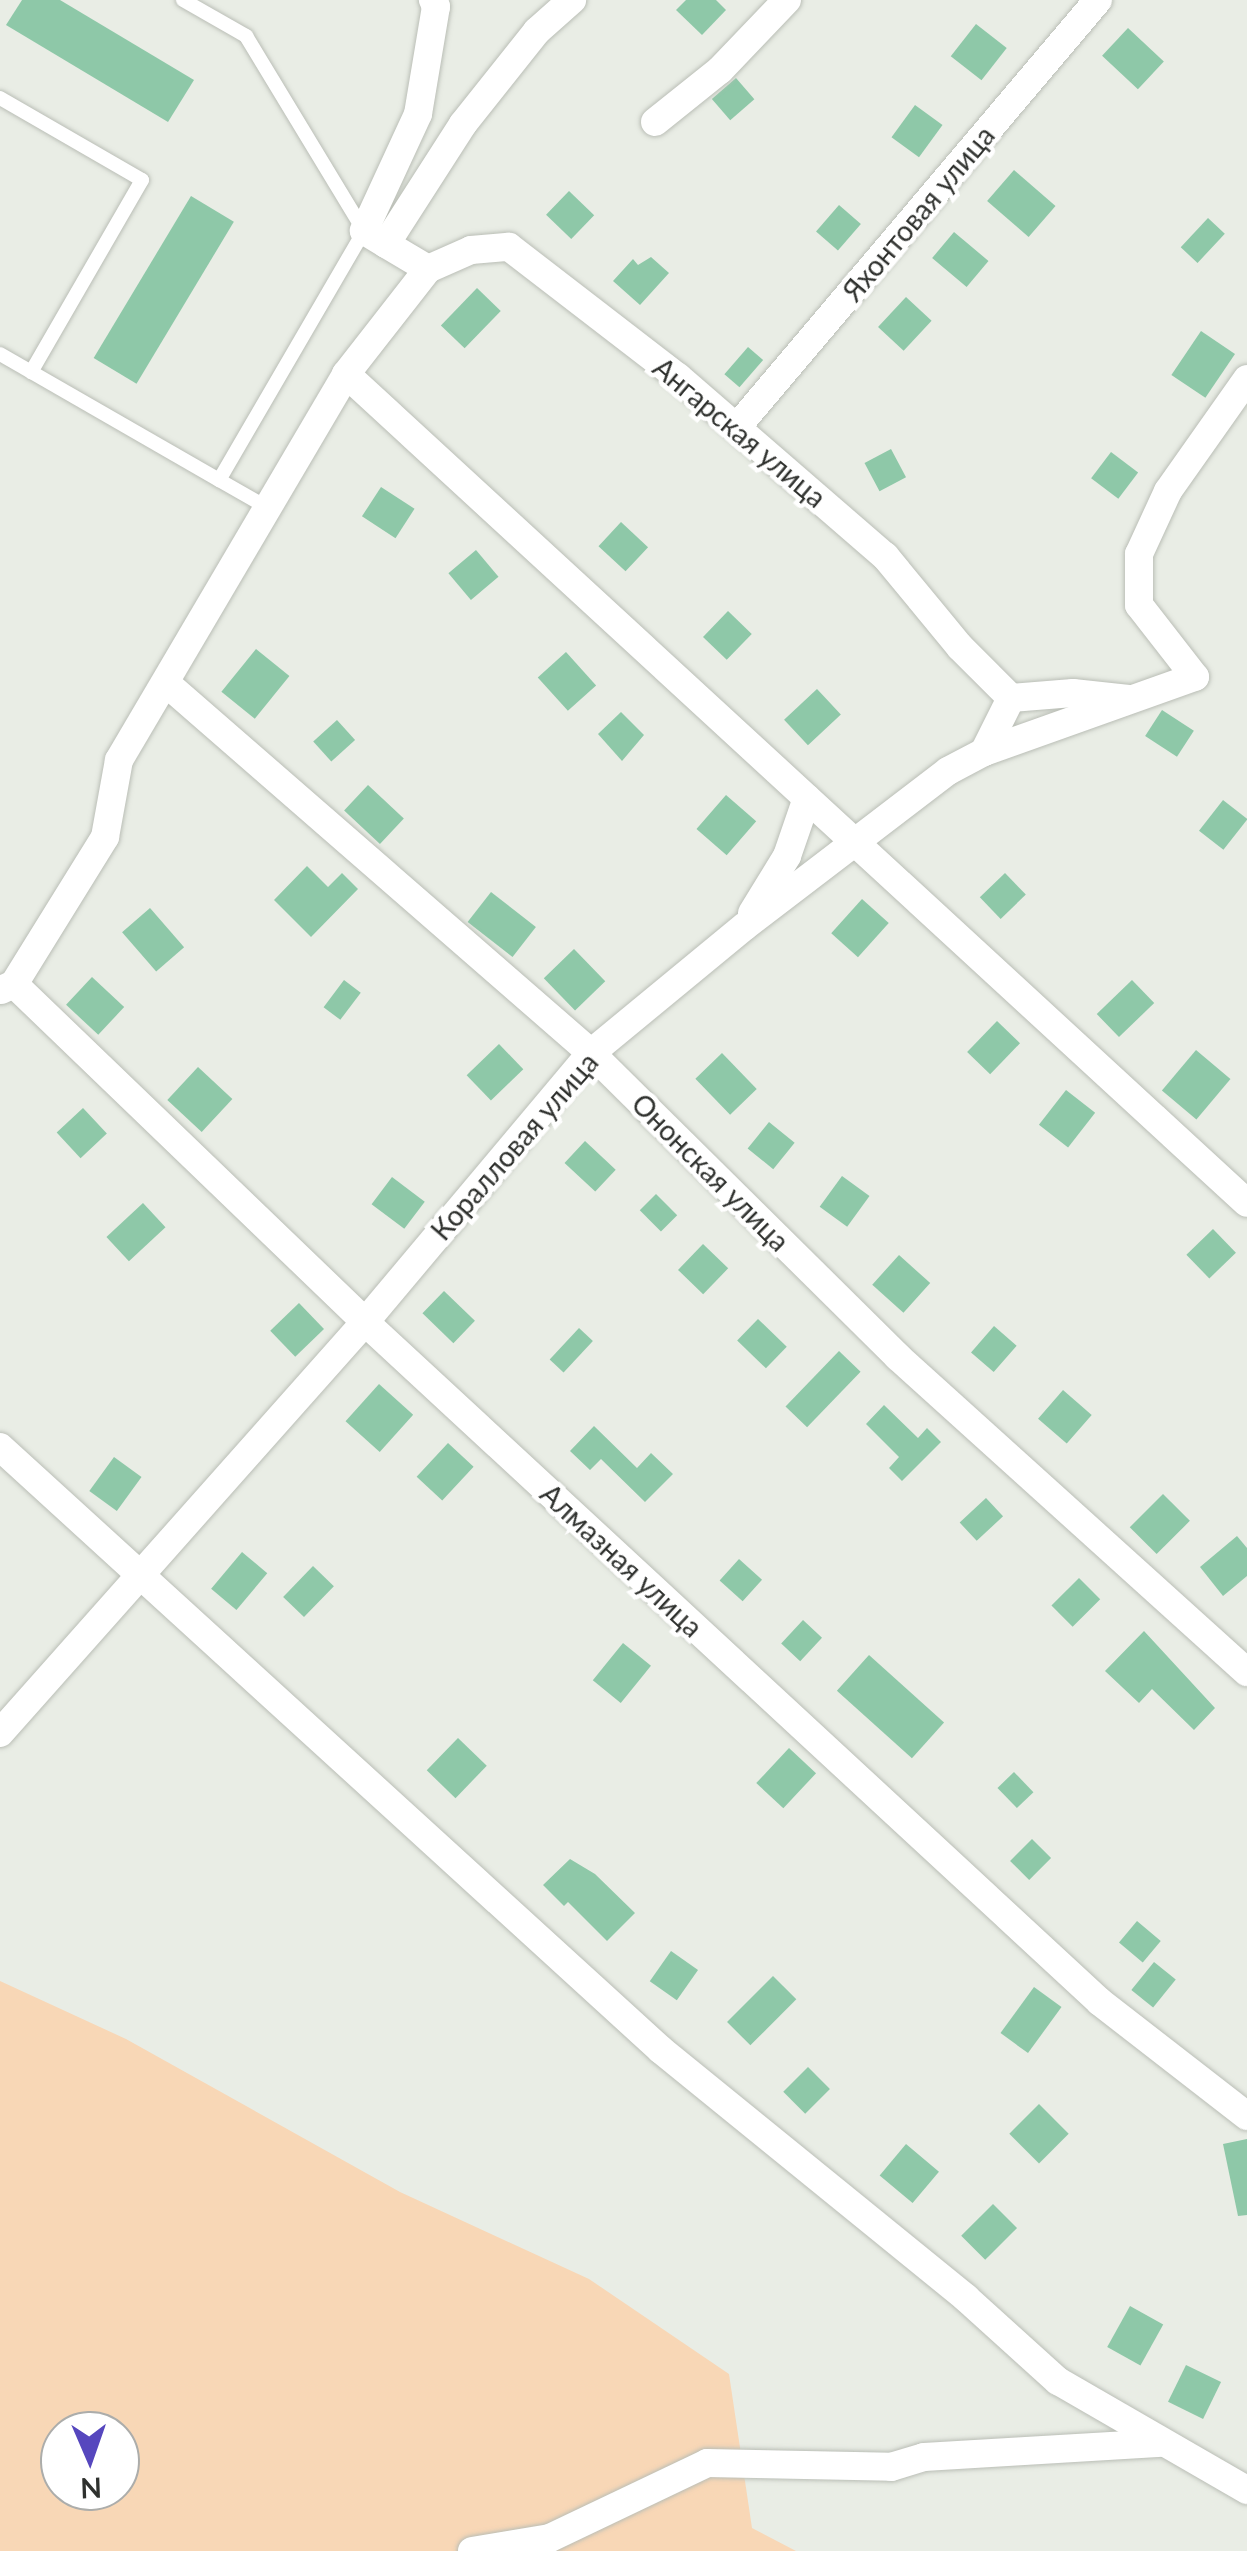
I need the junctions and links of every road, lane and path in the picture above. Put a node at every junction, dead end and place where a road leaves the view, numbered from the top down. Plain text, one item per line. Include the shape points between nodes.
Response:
1 (183, 0) edge
2 (432, 0) edge
3 (572, 0) edge
4 (788, 0) edge
5 (1098, 0) edge
6 (0, 98) edge
7 (655, 122) dead end
8 (375, 238) junction
9 (428, 269) junction
10 (0, 354) edge
11 (31, 372) junction
12 (346, 374) junction
13 (1247, 379) edge
14 (737, 427) junction
15 (219, 480) junction
16 (268, 508) junction
17 (166, 683) junction
18 (1012, 698) junction
19 (1133, 700) junction
20 (984, 752) junction
21 (807, 798) junction
22 (854, 840) junction
23 (744, 927) junction
24 (7, 988) edge
25 (591, 1053) junction
26 (1247, 1203) edge
27 (364, 1322) junction
28 (0, 1447) edge
29 (140, 1574) junction
30 (1247, 1672) edge
31 (0, 1733) edge
32 (1247, 2116) edge
33 (1162, 2443) junction
34 (1247, 2490) edge
35 (472, 2551) edge

1 - 8 lane via 246,36
2 - 8 street via 418,114
3 - 8 street via 537,31
4 - 7 street via 720,70
5 - 14 street, Яхонтовая улица
6 - 11 lane via 142,180
8 - 9 street
8 - 15 lane
9 - 12 street
9 - 14 street, Ангарская улица via 472,250 509,247
10 - 11 lane
11 - 15 lane
12 - 16 street
12 - 21 street
13 - 19 street, Коралловая улица via 1168,492 1139,554 1139,604 1196,677
14 - 18 street, Ангарская улица via 885,556
15 - 16 lane
16 - 17 street
17 - 24 street via 119,760 104,837
17 - 25 street, Ононская улица
18 - 19 street via 1073,693
18 - 20 street
19 - 20 street, Коралловая улица
20 - 22 street, Коралловая улица
21 - 22 street
21 - 23 street via 786,856
22 - 23 street, Коралловая улица
22 - 26 street
23 - 25 street, Коралловая улица
24 - 27 street, Алмазная улица
25 - 27 street, Коралловая улица
25 - 30 street, Ононская улица via 898,1357
27 - 29 street, Коралловая улица
27 - 32 street, Алмазная улица via 1100,2002
28 - 29 street
29 - 31 street, Коралловая улица
29 - 33 street via 661,2050 1058,2380
33 - 34 street
33 - 35 street via 924,2458 891,2467 707,2463 550,2538

